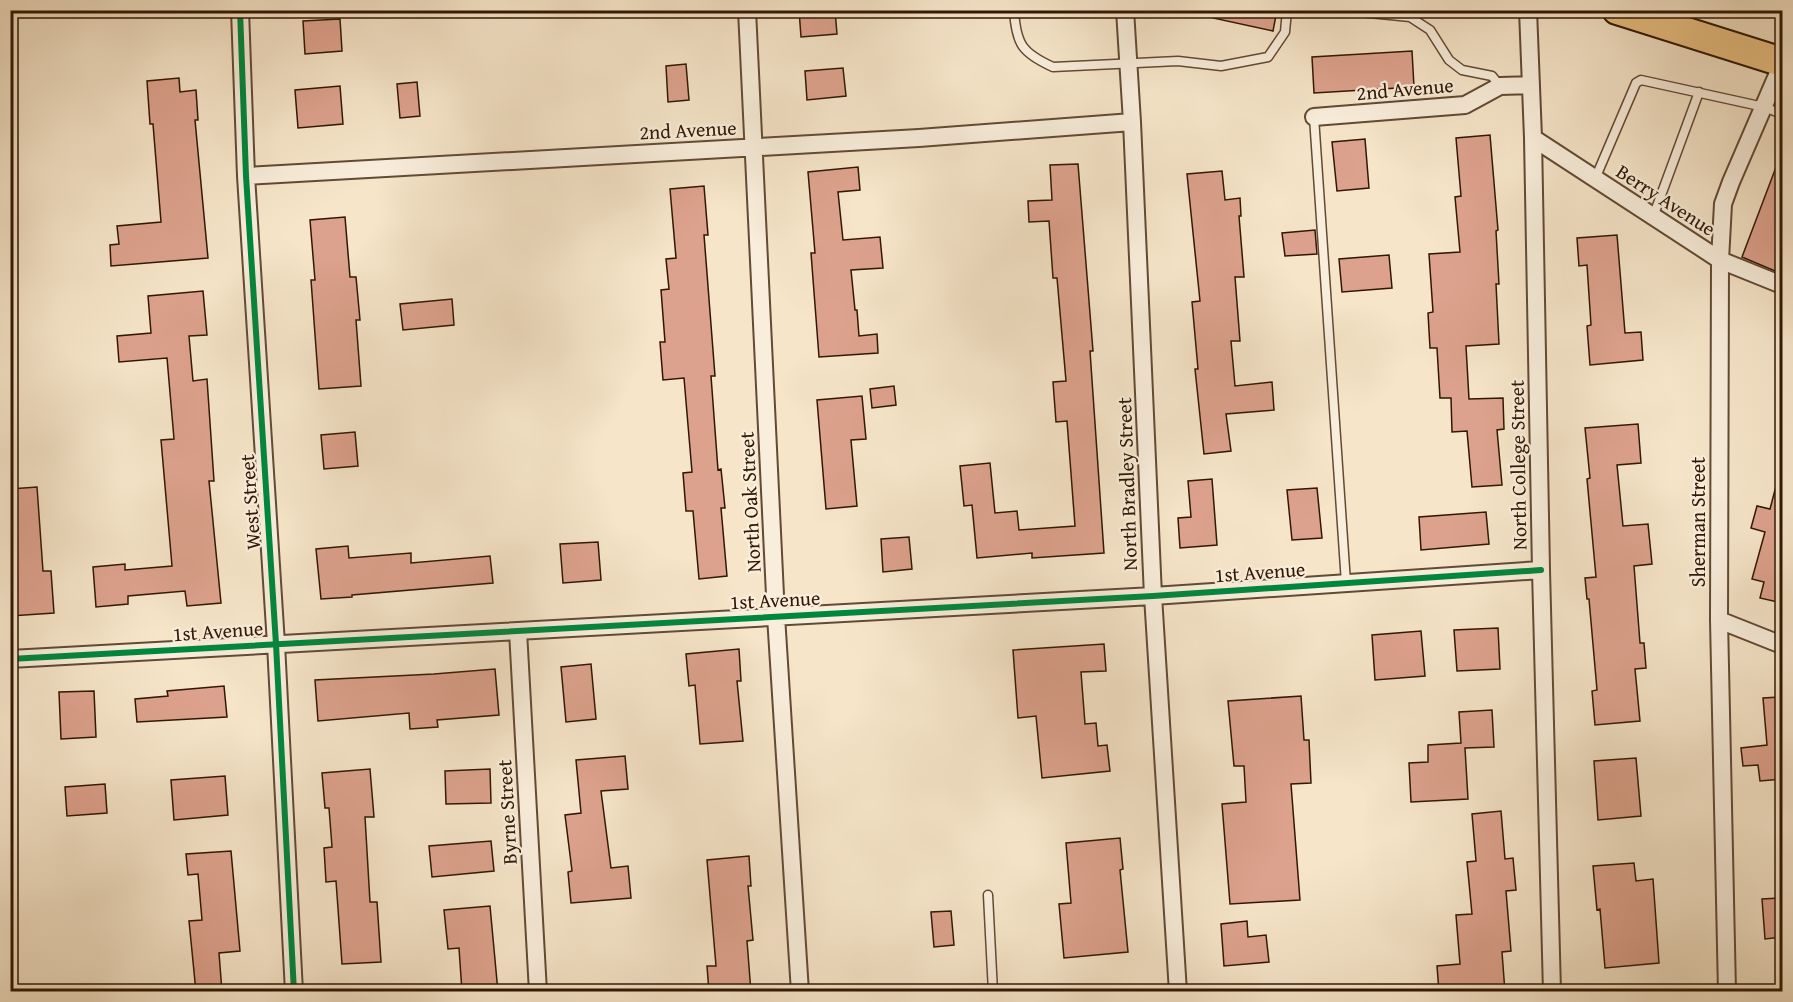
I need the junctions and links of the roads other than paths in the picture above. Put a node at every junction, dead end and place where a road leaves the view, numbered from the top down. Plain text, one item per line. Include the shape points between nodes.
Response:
1 (240, 10) edge
2 (747, 10) edge
3 (1014, 10) edge
4 (1125, 10) edge
5 (1287, 10) edge
6 (1339, 10) edge
7 (1528, 10) edge
8 (1617, 10) edge
9 (1128, 63) junction
10 (1782, 63) edge
11 (1531, 85) junction
12 (1500, 86) junction
13 (1699, 92) junction
14 (1764, 107) junction
15 (1782, 114) edge
16 (1314, 117) joint
17 (1132, 122) junction
18 (1533, 138) junction
19 (755, 147) junction
20 (246, 176) junction
21 (1595, 179) junction
22 (1653, 217) junction
23 (1720, 260) junction
24 (1782, 285) edge
25 (1541, 570) junction
26 (1346, 583) junction
27 (1152, 596) junction
28 (776, 616) junction
29 (1719, 620) junction
30 (518, 631) junction
31 (276, 644) junction
32 (1782, 645) edge
33 (10, 659) edge
34 (988, 895) dead end
35 (294, 992) edge
36 (538, 992) edge
37 (800, 992) edge
38 (993, 992) edge
39 (1178, 992) edge
40 (1552, 992) edge
41 (1727, 992) edge

1 - 20 street, West Street
2 - 19 street, North Oak Street
3 - 9 lane via 1020,46 1053,67
4 - 9 street, North Bradley Street
5 - 9 lane via 1285,32 1268,57 1221,66 1178,61
6 - 12 lane via 1410,17 1430,30 1449,60 1462,70 1492,76
7 - 11 street, North College Street
8 - 10 highway
9 - 17 street, North Bradley Street
10 - 14 street, Sherman Street
11 - 12 street, 2nd Avenue
11 - 18 street, North College Street
12 - 16 street, 2nd Avenue via 1466,105
13 - 14 lane
13 - 21 lane via 1647,80 1636,83
13 - 22 lane
14 - 15 lane
14 - 23 street, Sherman Street via 1723,204
16 - 26 lane
17 - 19 street, 2nd Avenue
17 - 27 street, North Bradley Street
18 - 21 street, Berry Avenue
18 - 25 street, North College Street
19 - 20 street, 2nd Avenue
19 - 28 street, North Oak Street
20 - 31 street, West Street
21 - 22 street, Berry Avenue
22 - 23 street, Berry Avenue
23 - 24 street, Berry Avenue
23 - 29 street, Sherman Street
25 - 26 street, 1st Avenue
25 - 40 street, North College Street
26 - 27 street, 1st Avenue
27 - 28 street, 1st Avenue
27 - 39 street, North Bradley Street
28 - 30 street, 1st Avenue
28 - 37 street, North Oak Street
29 - 32 street
29 - 41 street, Sherman Street
30 - 31 street, 1st Avenue
30 - 36 street, Byrne Street
31 - 33 street, 1st Avenue
31 - 35 street, West Street
34 - 38 lane

